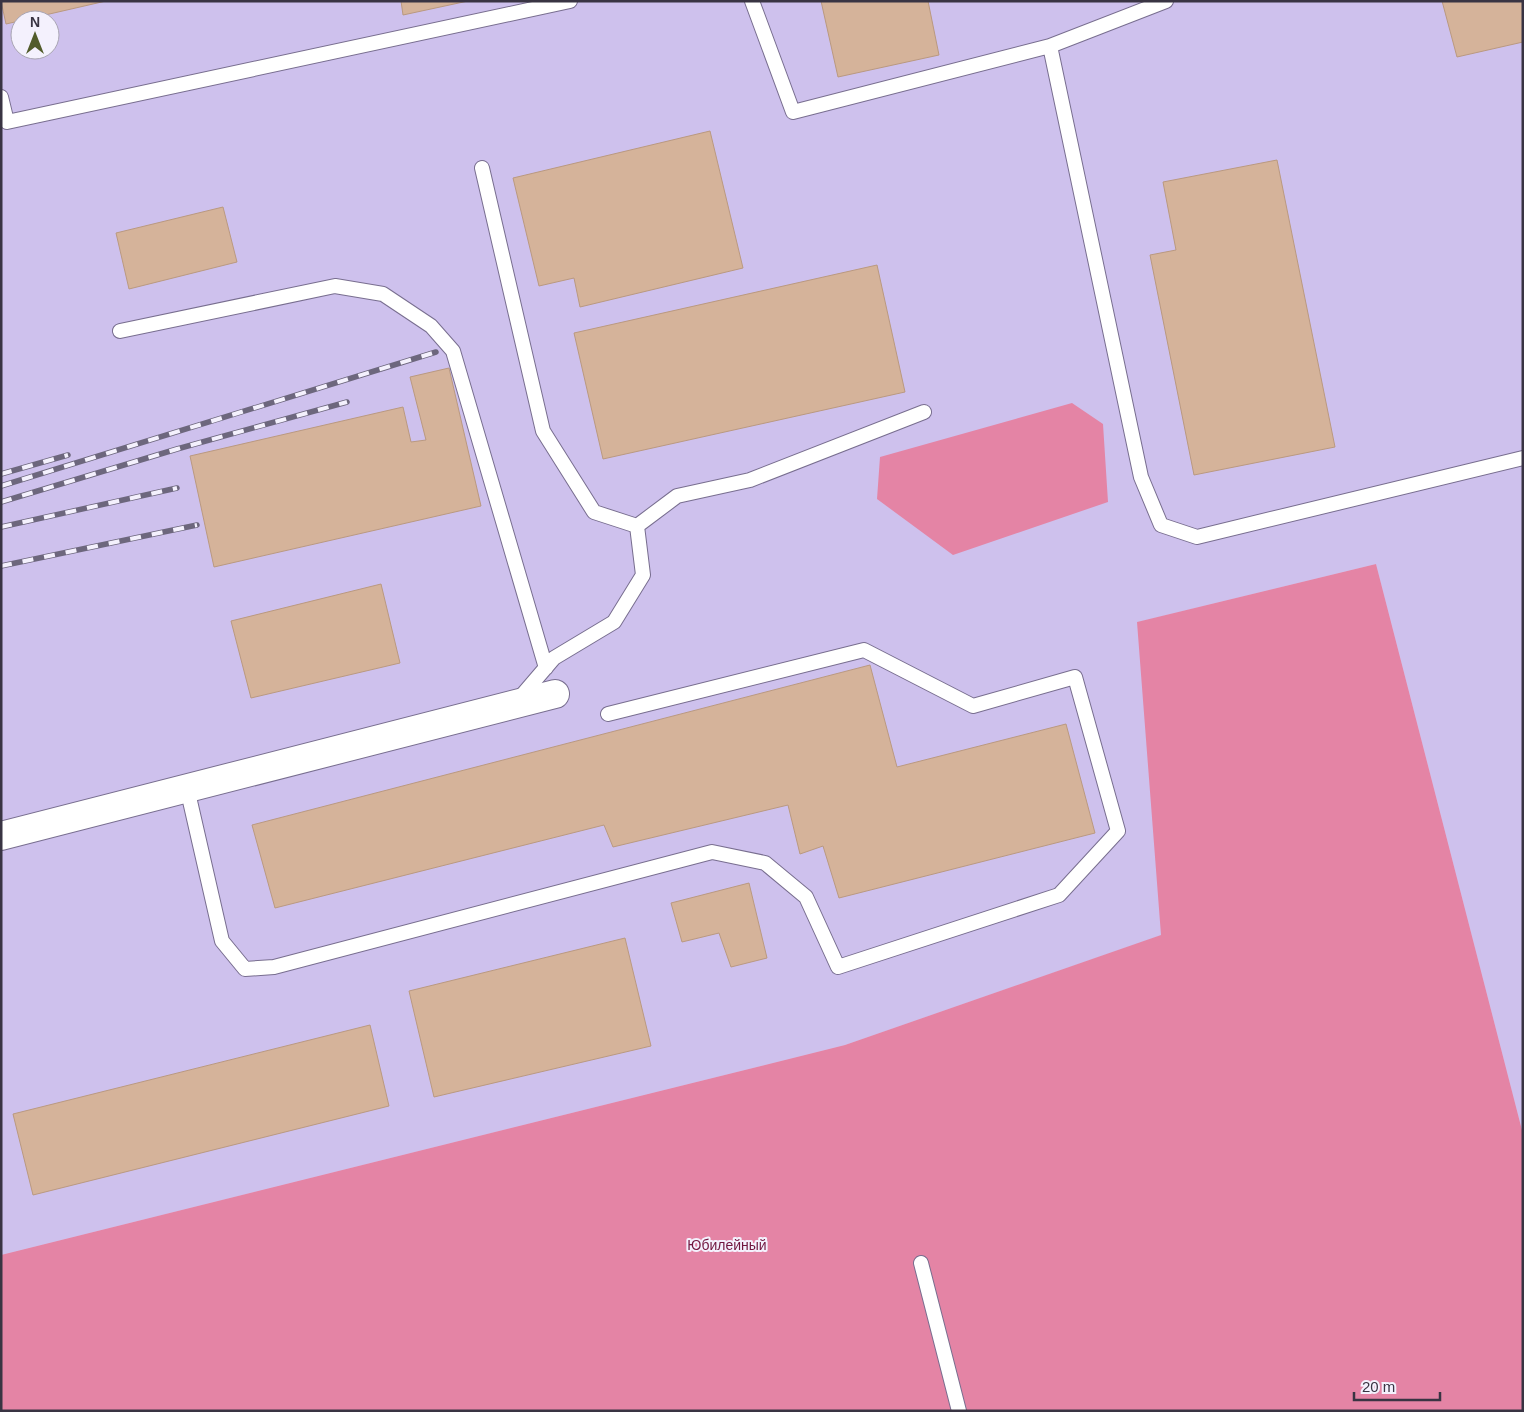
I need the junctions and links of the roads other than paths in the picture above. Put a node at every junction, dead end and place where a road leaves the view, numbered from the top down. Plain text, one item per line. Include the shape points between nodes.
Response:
1 (570, 1) edge
2 (752, 1) edge
3 (1166, 1) edge
4 (1050, 46) junction
5 (1, 97) edge
6 (482, 168) dead end
7 (120, 331) dead end
8 (924, 412) dead end
9 (1523, 458) edge
10 (637, 526) junction
11 (546, 668) junction
12 (555, 694) dead end
13 (515, 705) junction
14 (608, 714) dead end
15 (187, 788) junction
16 (1, 836) edge
17 (921, 1263) dead end
18 (959, 1411) edge

1 - 5 lane via 7,122
2 - 4 lane via 793,112
3 - 4 lane
4 - 9 lane via 1141,477 1161,525 1196,537
6 - 10 lane via 543,432 594,512
7 - 11 lane via 335,286 383,294 431,326 453,351
8 - 10 lane via 750,480 677,496
10 - 11 lane via 643,575 614,622 554,658
11 - 13 lane
12 - 13 street
13 - 15 street
14 - 15 lane via 864,650 973,706 1075,677 1118,831 1059,895 838,967 806,897 765,863 712,852 274,967 245,968 222,941
15 - 16 street
17 - 18 lane

